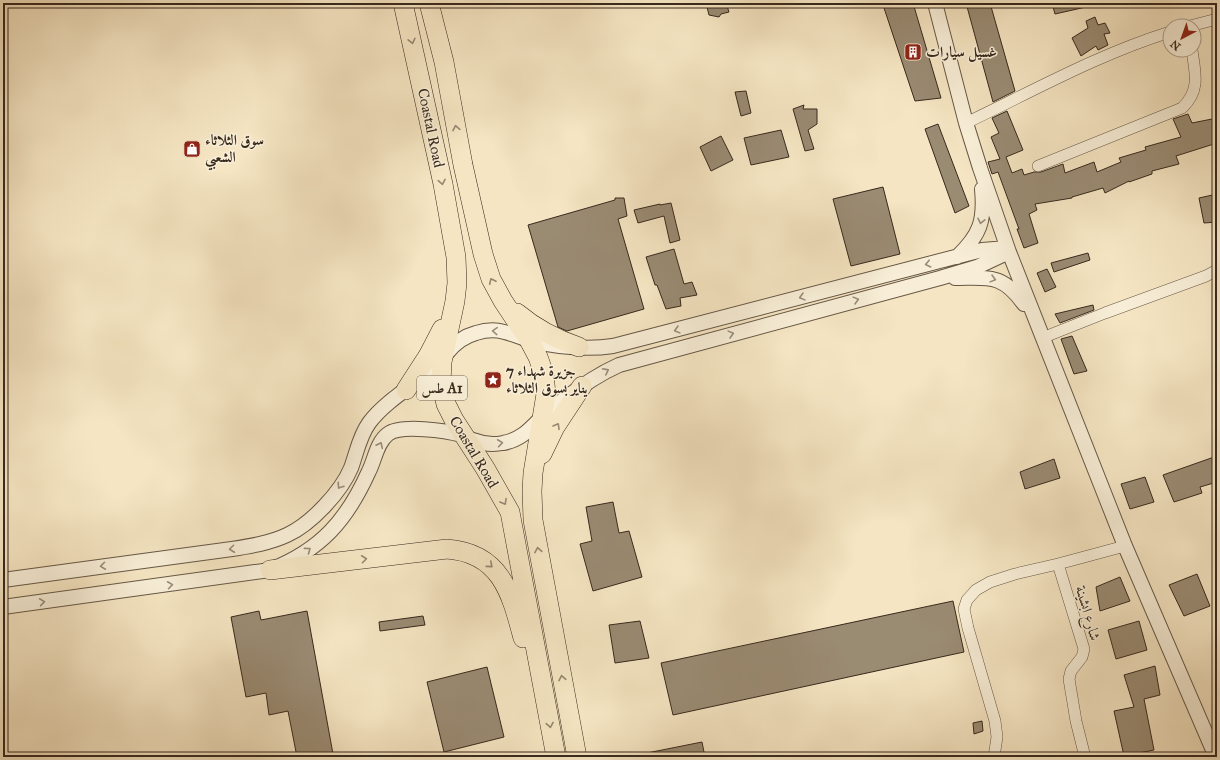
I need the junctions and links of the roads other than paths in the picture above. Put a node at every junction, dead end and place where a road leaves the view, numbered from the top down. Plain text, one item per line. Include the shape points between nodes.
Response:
1 (403, 3) edge
2 (429, 3) edge
3 (935, 3) edge
4 (1217, 19) edge
5 (1202, 23) edge
6 (1162, 34) edge
7 (1193, 58) edge
8 (966, 123) junction
9 (1038, 166) dead end
10 (980, 168) junction
11 (1008, 250) junction
12 (957, 257) junction
13 (1217, 270) edge
14 (940, 278) junction
15 (455, 301) junction
16 (503, 301) junction
17 (1034, 317) junction
18 (1042, 338) junction
19 (529, 340) junction
20 (579, 347) junction
21 (442, 362) junction
22 (582, 386) junction
23 (406, 390) junction
24 (542, 418) junction
25 (463, 435) junction
26 (533, 473) junction
27 (1125, 546) junction
28 (1058, 564) junction
29 (270, 570) junction
30 (3, 580) edge
31 (3, 607) edge
32 (546, 701) junction
33 (556, 757) edge
34 (577, 757) edge
35 (994, 757) edge
36 (1085, 757) edge
37 (1216, 757) edge

1 -> 15 highway, Coastal Road / طس A1 via 443,184 456,257
16 -> 2 highway, Coastal Road via 491,279 483,254 444,62
3 - 8 street
4 - 5 street
6 - 8 street via 1104,56
7 - 9 street via 1194,90 1190,100 1182,108
8 - 10 street
10 - 11 street
10 -> 12 street via 983,201 981,224 979,231
11 - 12 street via 990,248
11 - 14 street via 983,265
11 - 17 street
12 -> 20 street via 613,346
13 - 18 street
14 -> 17 street via 984,277 1002,282 1017,294
22 -> 14 street via 619,364
15 - 21 highway, Coastal Road / طس A1
15 - 23 highway via 428,356
16 - 19 highway, Coastal Road
16 - 20 highway via 535,327
17 - 18 street
18 - 27 street
19 - 20 street
19 -> 21 street via 509,332 487,330 456,344
19 - 24 highway, Coastal Road via 544,374 546,394
21 - 23 street
21 - 25 highway, Coastal Road / طس A1 via 441,382 446,404
22 - 24 street
26 -> 22 highway via 555,427
23 -> 30 street via 382,408 369,424 358,444 350,468 328,502 309,520 288,534 260,544 232,549
25 -> 24 street via 482,443 502,444 521,437
24 - 26 highway, Coastal Road
29 -> 25 street via 305,552 337,525 354,502 381,442 389,433 406,428
25 -> 32 highway, Coastal Road / طس A1 via 510,512
34 -> 26 highway, Coastal Road via 533,520
27 - 28 street
27 - 37 street
28 - 35 street via 990,582 976,590 967,600 964,609 995,721 997,737
28 - 36 street, شارع ابشينة via 1084,649 1069,679
31 -> 29 street
29 -> 32 highway via 447,549 476,556 493,567 505,583 534,674
32 -> 33 highway, Coastal Road / طس A1

